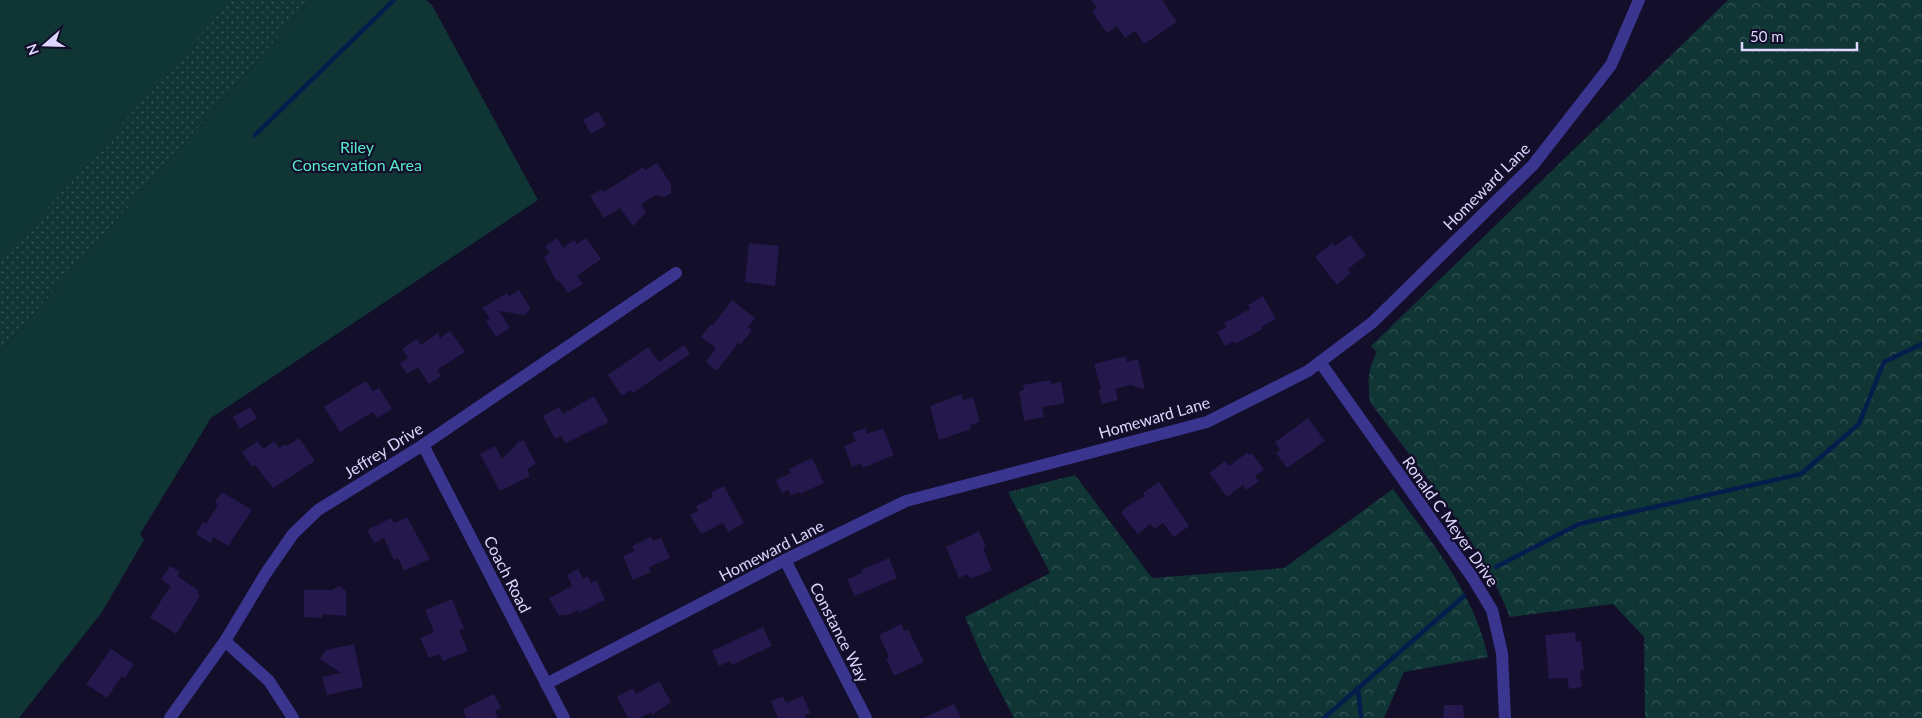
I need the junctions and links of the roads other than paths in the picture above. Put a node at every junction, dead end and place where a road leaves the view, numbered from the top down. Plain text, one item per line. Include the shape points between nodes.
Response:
1 (1639, 0) edge
2 (676, 273) dead end
3 (1320, 362) junction
4 (424, 445) junction
5 (785, 560) junction
6 (224, 641) junction
7 (546, 684) junction
8 (170, 718) edge
9 (292, 718) edge
10 (564, 718) edge
11 (866, 718) edge
12 (1506, 718) edge

1 - 3 street, Homeward Lane via 1611,65 1533,165 1373,322
2 - 4 street, Jeffrey Drive
3 - 5 street, Homeward Lane via 1207,422 906,501
3 - 12 street, Ronald C Meyer Drive via 1492,610 1502,653
4 - 6 street, Jeffrey Drive via 318,510 293,534
4 - 7 street, Coach Road
5 - 7 street, Homeward Lane
5 - 11 street, Constance Way
6 - 8 street, Jeffrey Drive
6 - 9 street via 269,681
7 - 10 street, Coach Road

